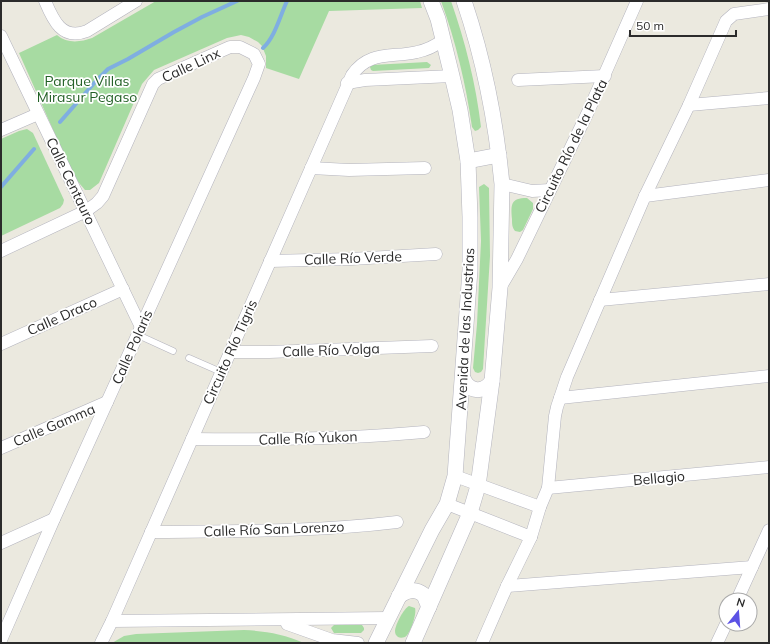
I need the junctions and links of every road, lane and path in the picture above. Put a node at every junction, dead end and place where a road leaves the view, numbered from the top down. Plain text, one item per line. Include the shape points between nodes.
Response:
1 (45, 1) edge
2 (136, 1) edge
3 (431, 1) edge
4 (464, 1) edge
5 (637, 1) edge
6 (769, 9) edge
7 (1, 36) edge
8 (443, 40) junction
9 (254, 54) joint
10 (452, 76) junction
11 (605, 76) junction
12 (518, 80) dead end
13 (347, 83) junction
14 (769, 98) edge
15 (689, 105) junction
16 (38, 114) junction
17 (1, 130) edge
18 (499, 155) junction
19 (468, 161) junction
20 (311, 168) junction
21 (425, 168) dead end
22 (769, 180) edge
23 (502, 184) junction
24 (550, 190) junction
25 (645, 196) junction
26 (86, 212) junction
27 (1, 251) edge
28 (436, 254) dead end
29 (270, 261) junction
30 (769, 284) edge
31 (500, 288) junction
32 (123, 289) junction
33 (600, 300) junction
34 (139, 331) junction
35 (1, 344) edge
36 (432, 346) dead end
37 (173, 351) dead end
38 (230, 352) junction
39 (189, 358) dead end
40 (221, 372) junction
41 (769, 376) edge
42 (463, 378) junction
43 (492, 382) junction
44 (560, 398) junction
45 (107, 402) junction
46 (424, 432) dead end
47 (192, 439) junction
48 (1, 448) edge
49 (769, 467) edge
50 (455, 476) junction
51 (478, 486) junction
52 (548, 488) junction
53 (447, 504) junction
54 (540, 507) junction
55 (470, 514) junction
56 (54, 520) junction
57 (397, 522) dead end
58 (769, 530) edge
59 (151, 532) junction
60 (531, 537) junction
61 (1, 543) edge
62 (752, 567) junction
63 (507, 586) junction
64 (741, 592) edge
65 (399, 596) junction
66 (429, 607) junction
67 (388, 618) junction
68 (274, 620) junction
69 (112, 621) junction
70 (722, 632) edge
71 (1, 640) edge
72 (101, 643) edge
73 (358, 643) edge
74 (376, 643) edge
75 (413, 643) edge
76 (482, 643) edge
77 (717, 643) edge

1 - 2 street via 58,25 65,31 79,33 87,31
3 - 8 street, Avenida de las Industrias
4 - 18 street, Avenida de las Industrias via 486,80
5 - 11 street, Circuito Río de la Plata
6 - 15 street via 734,14 726,21
7 - 16 street, Calle Centauro
8 - 10 street, Avenida de las Industrias
8 - 13 street, Circuito Río Tigris via 432,48 418,52 370,59 356,69
9 - 26 street, Calle Linx via 240,47 230,47 158,79 153,84 103,196
9 - 34 street, Calle Polaris via 259,64 254,78
10 - 13 street
10 - 19 street, Avenida de las Industrias
11 - 12 street
11 - 24 street, Circuito Río de la Plata
13 - 20 street, Circuito Río Tigris
14 - 15 street
15 - 25 street
16 - 17 street
16 - 26 street, Calle Centauro
18 - 19 street
18 - 23 street, Avenida de las Industrias
19 - 42 street, Avenida de las Industrias via 470,270
20 - 21 street
20 - 29 street, Circuito Río Tigris
22 - 25 street
23 - 24 street via 532,191
23 - 31 street, Avenida de las Industrias
24 - 31 street, Circuito Río de la Plata
25 - 33 street
26 - 27 street, Calle Linx
26 - 32 street, Calle Centauro
28 - 29 street, Calle Río Verde
29 - 38 street, Circuito Río Tigris
30 - 33 street
31 - 43 street, Avenida de las Industrias
32 - 34 street, Calle Centauro
32 - 35 street, Calle Draco
33 - 44 street
34 - 37 lane
34 - 45 street, Calle Polaris
36 - 38 street, Calle Río Volga
38 - 40 street, Circuito Río Tigris
39 - 40 lane
40 - 47 street, Circuito Río Tigris
41 - 44 street
42 - 43 street via 469,388 476,390 484,390
42 - 50 street, Avenida de las Industrias
43 - 51 street, Avenida de las Industrias
44 - 52 street via 555,416
45 - 48 street, Calle Gamma
45 - 56 street, Calle Polaris
46 - 47 street, Calle Río Yukon via 382,436
47 - 59 street, Circuito Río Tigris
49 - 52 street, Bellagio
50 - 51 street
50 - 53 street, Avenida de las Industrias
51 - 54 street
51 - 55 street, Avenida de las Industrias
52 - 54 street
53 - 55 street
53 - 65 street, Avenida de las Industrias
54 - 60 street
55 - 60 street
55 - 66 street, Avenida de las Industrias
56 - 61 street
56 - 71 street, Calle Polaris
57 - 59 street, Calle Río San Lorenzo via 308,529
58 - 62 street
59 - 69 street, Circuito Río Tigris
60 - 63 street
62 - 63 street
62 - 64 street
63 - 76 street
65 - 66 street via 415,590 424,595
65 - 67 street, Avenida de las Industrias
66 - 75 street, Avenida de las Industrias
67 - 68 street
67 - 74 street, Avenida de las Industrias
68 - 69 street
68 - 73 street via 332,640
69 - 72 street, Circuito Río Tigris
70 - 77 street

